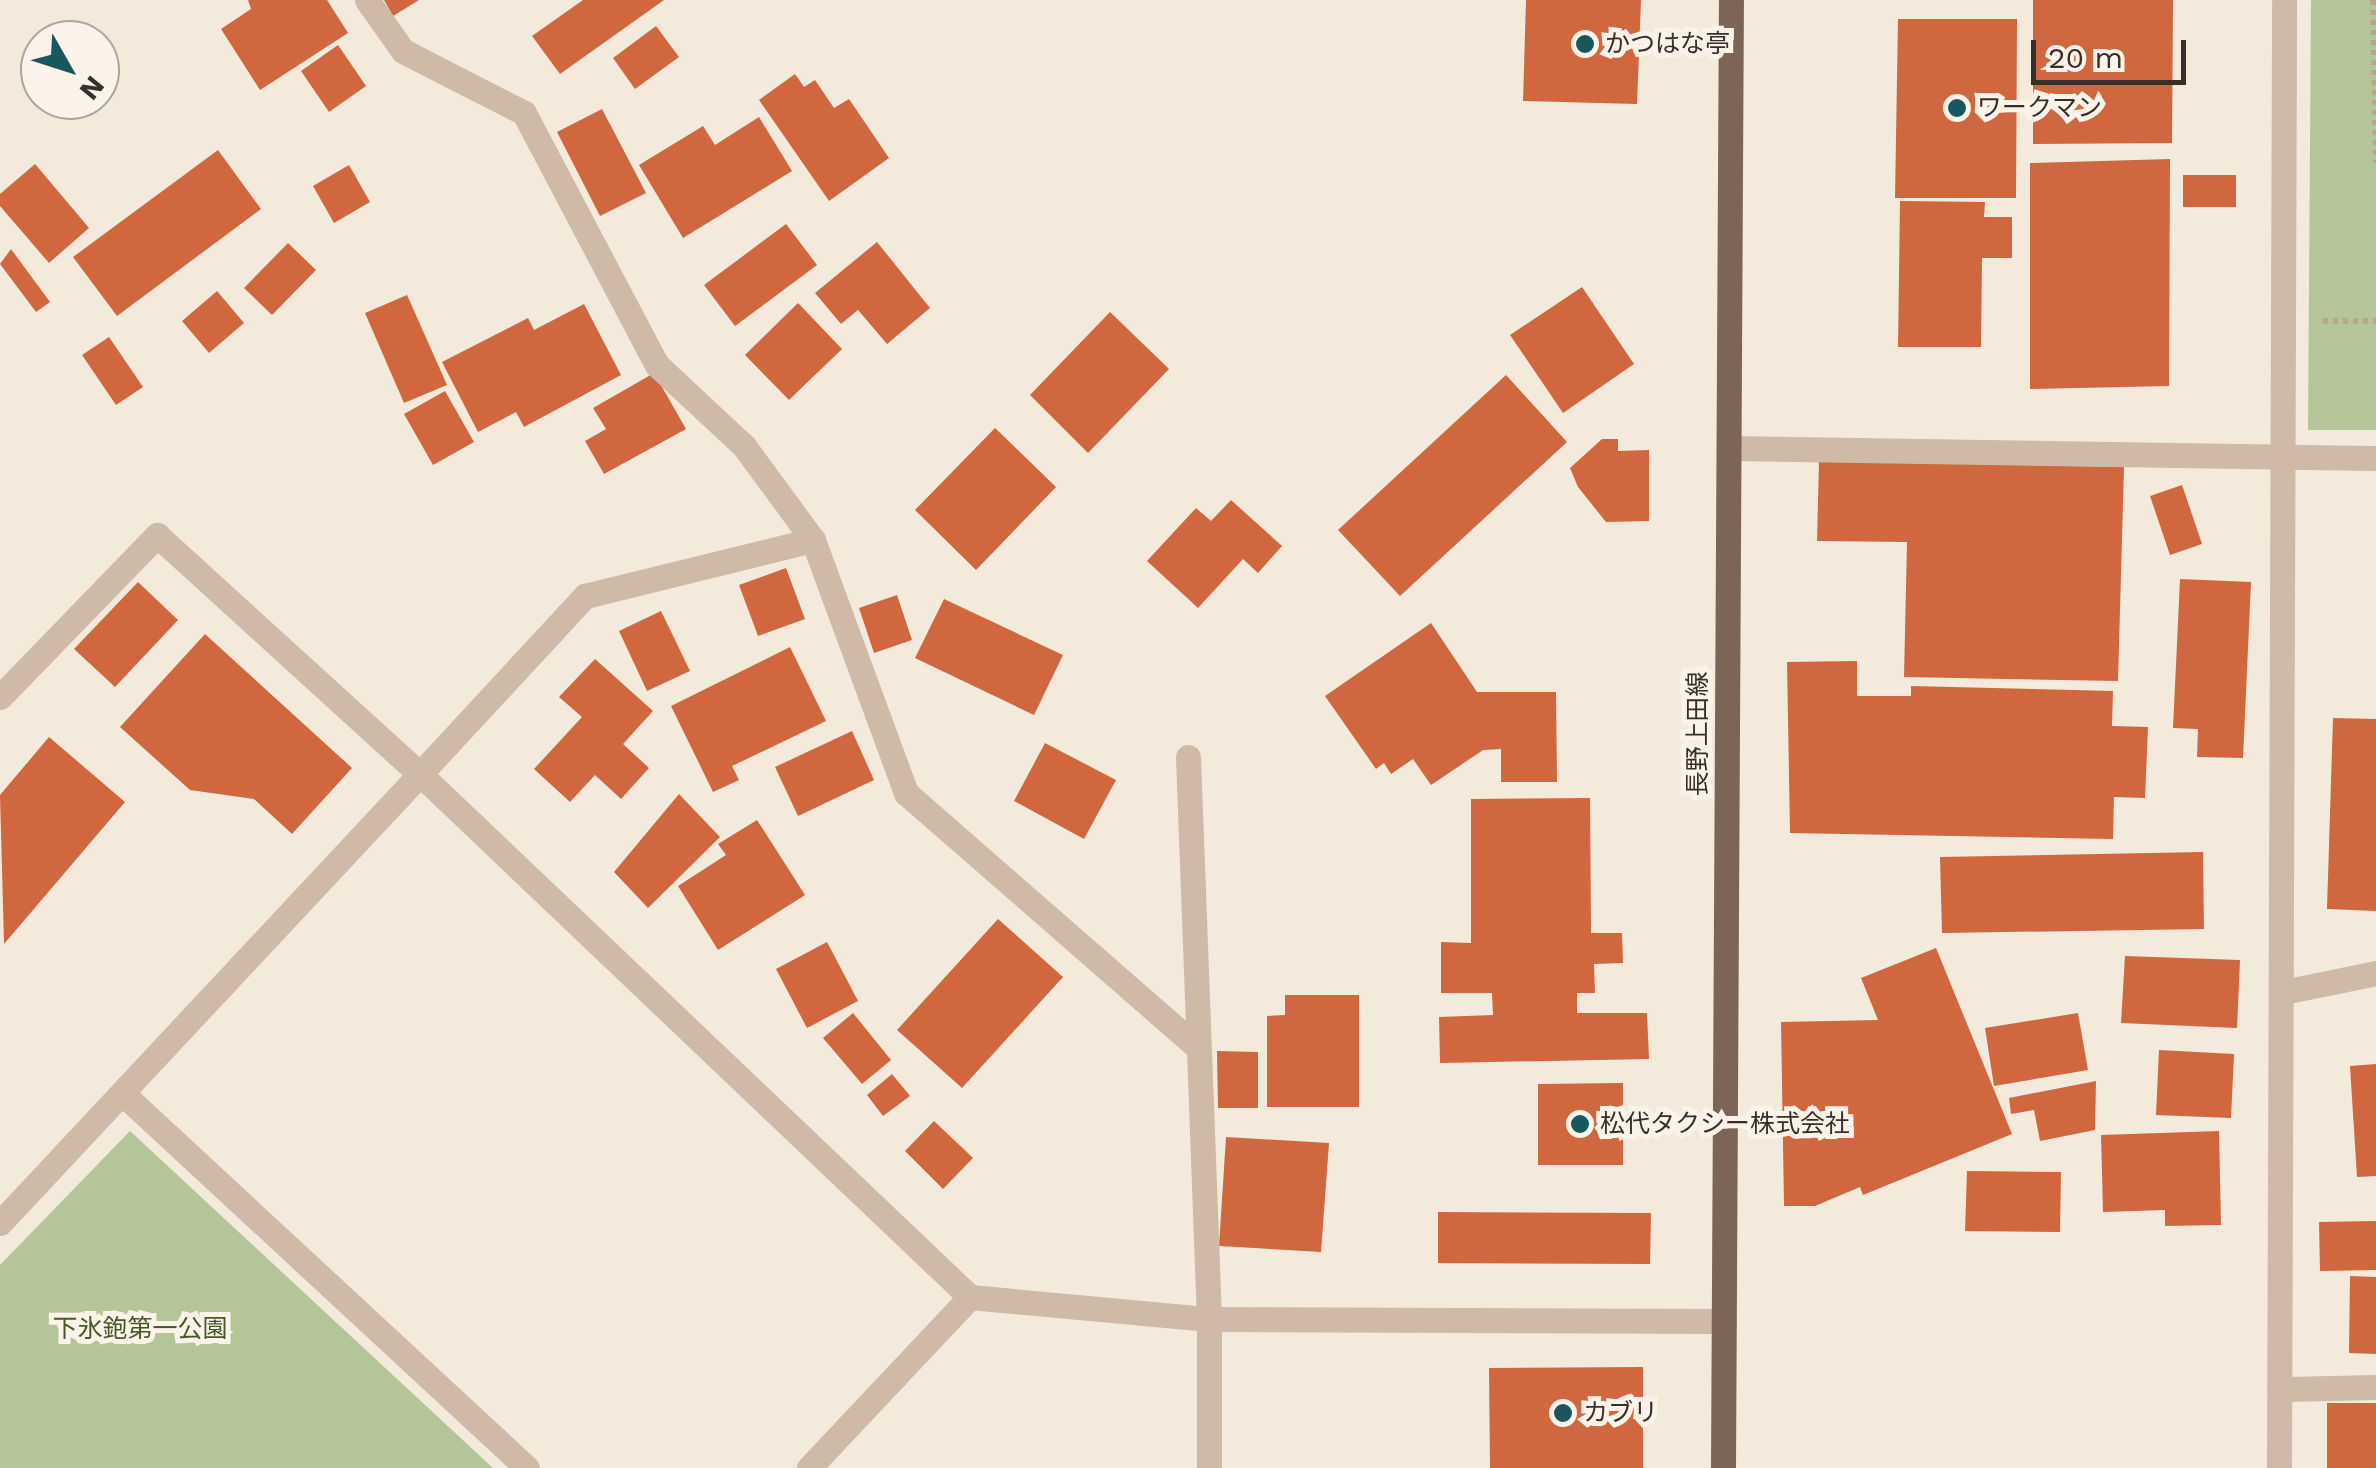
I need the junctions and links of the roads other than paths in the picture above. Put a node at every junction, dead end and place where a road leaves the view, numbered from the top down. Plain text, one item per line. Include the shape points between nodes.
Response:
1 (368, 0) edge
2 (1731, 0) edge
3 (2284, 0) edge
4 (1730, 448) junction
5 (2282, 454) junction
6 (2376, 458) edge
7 (813, 540) junction
8 (0, 697) edge
9 (1188, 757) dead end
10 (420, 774) junction
11 (2376, 973) edge
12 (2283, 992) junction
13 (1196, 1046) junction
14 (122, 1093) junction
15 (0, 1223) edge
16 (970, 1297) junction
17 (1208, 1319) junction
18 (1724, 1321) junction
19 (2376, 1387) edge
20 (2280, 1389) junction
21 (527, 1468) edge
22 (809, 1468) edge
23 (1209, 1468) edge
24 (1724, 1468) edge
25 (2279, 1468) edge

1 - 7 street via 403,50 524,113 657,365 744,446
2 - 4 main road, 長野上田線
3 - 5 street
4 - 5 street
4 - 18 main road, 長野上田線
5 - 6 street
5 - 12 street
7 - 10 street via 585,596
7 - 13 street via 906,793
8 - 10 street via 157,535
9 - 13 street
10 - 14 street
10 - 16 street
11 - 12 street
12 - 20 street
13 - 17 street
14 - 15 street
14 - 21 street
16 - 17 street
16 - 22 street
17 - 18 street
17 - 23 street
18 - 24 main road, 長野上田線
19 - 20 street
20 - 25 street

